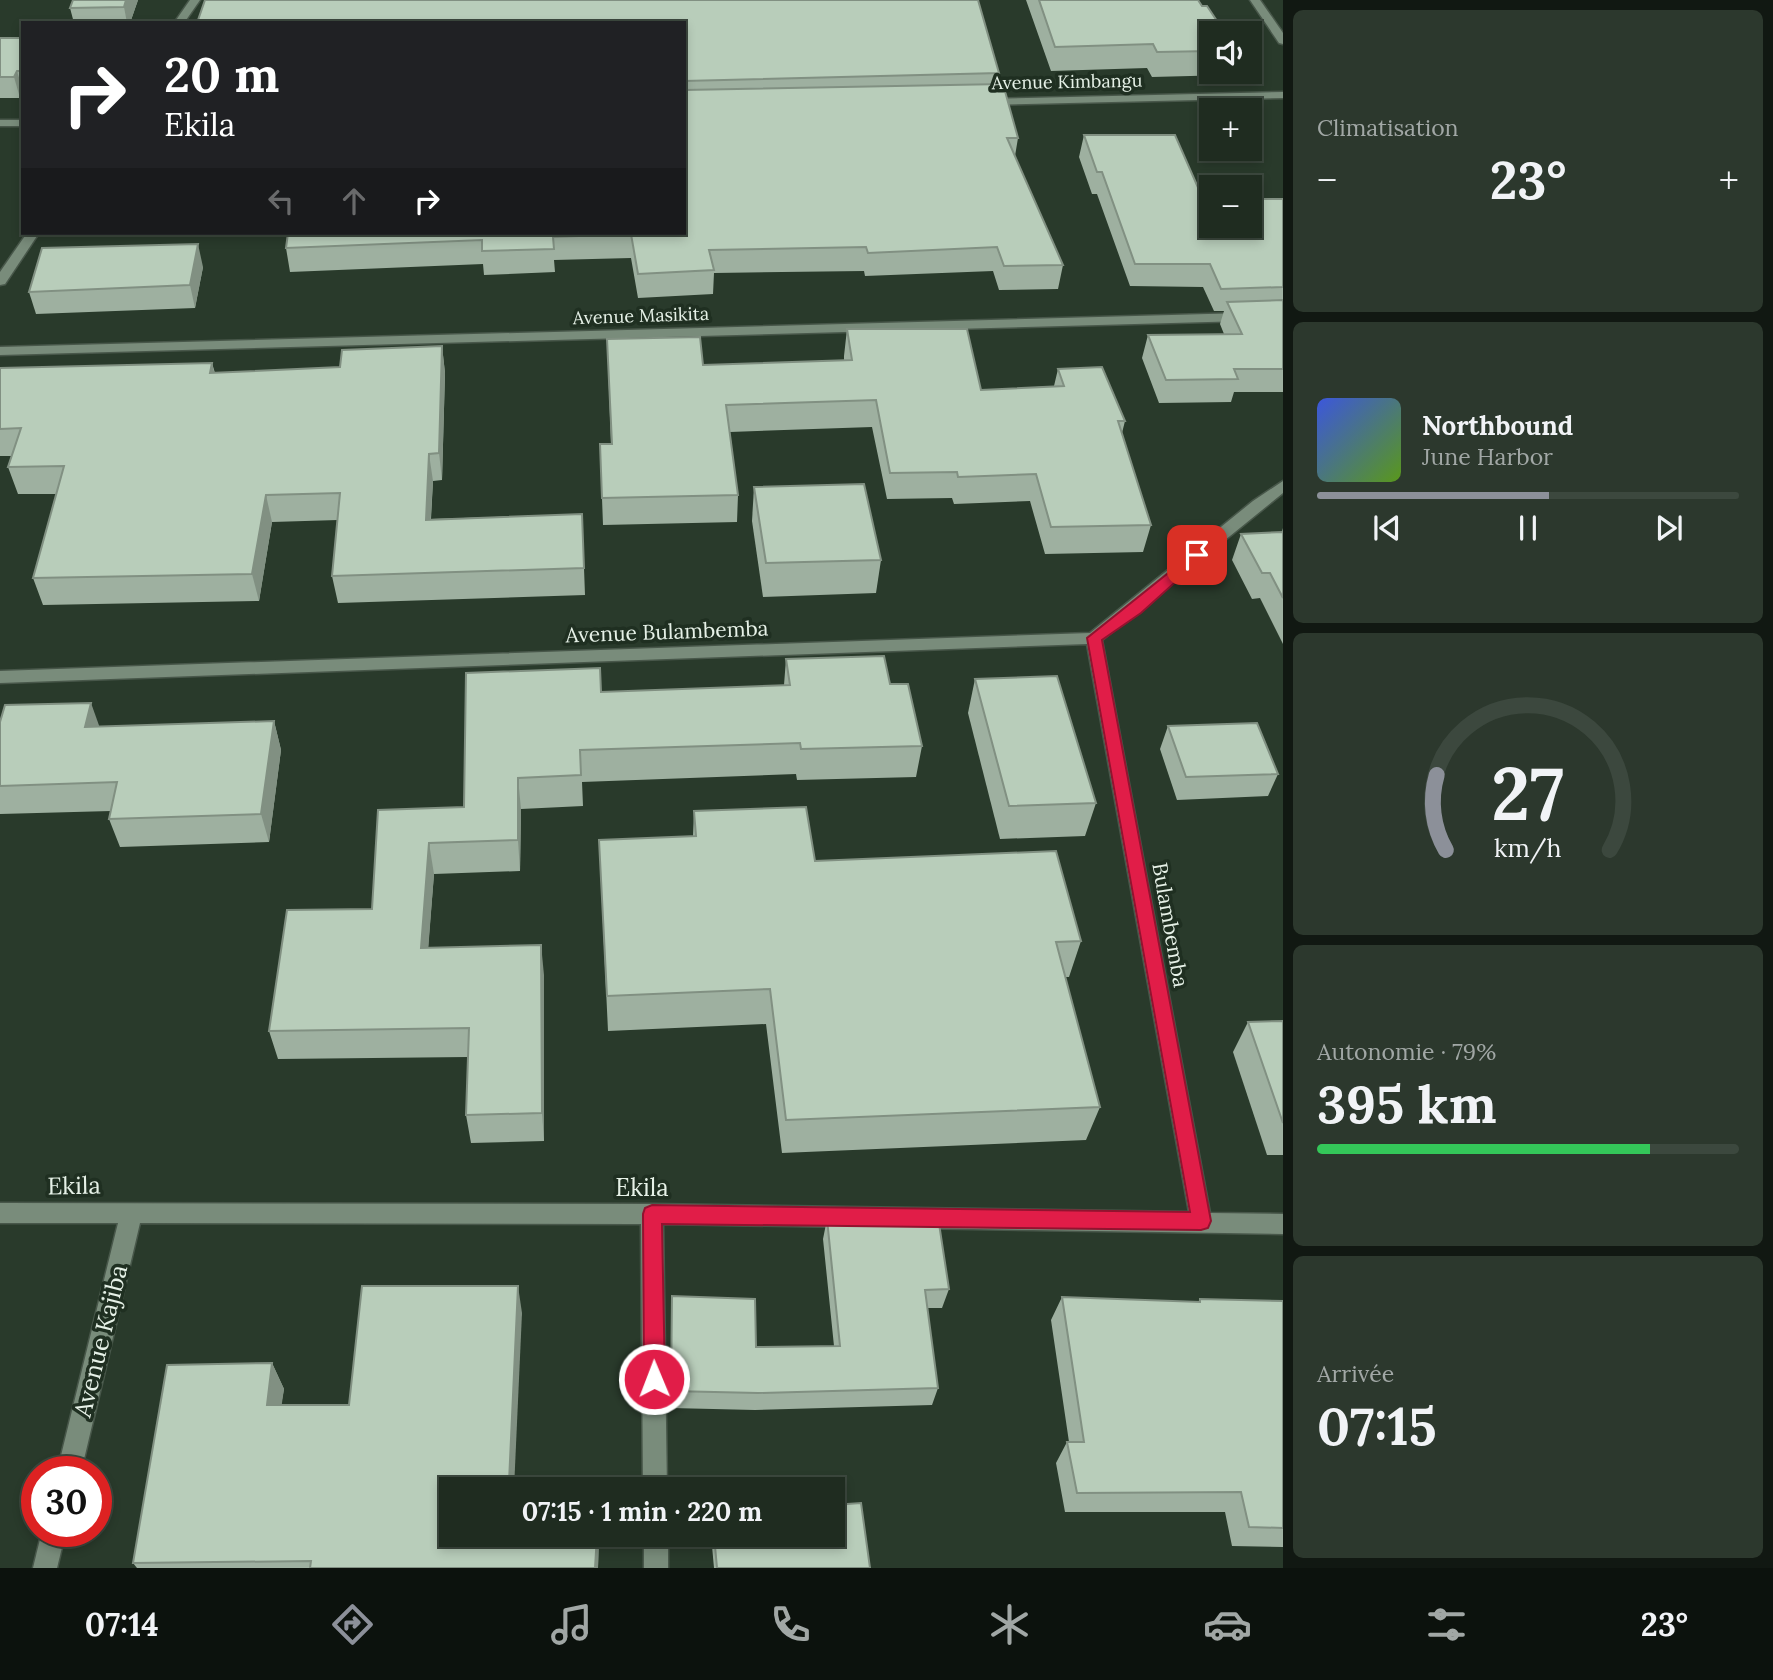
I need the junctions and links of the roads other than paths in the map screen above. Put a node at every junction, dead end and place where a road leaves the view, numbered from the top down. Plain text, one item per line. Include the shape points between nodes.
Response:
1 (195, 0) edge
2 (1255, 0) edge
3 (180, 21) edge
4 (1283, 40) edge
5 (1283, 95) edge
6 (977, 102) edge
7 (21, 123) edge
8 (0, 124) edge
9 (32, 235) edge
10 (0, 281) edge
11 (1283, 316) edge
12 (0, 351) edge
13 (1283, 486) edge
14 (1094, 638) junction
15 (0, 677) edge
16 (132, 1211) junction
17 (0, 1213) edge
18 (652, 1214) junction
19 (1201, 1221) junction
20 (1283, 1224) edge
21 (73, 1456) edge
22 (655, 1477) edge
23 (50, 1547) edge
24 (656, 1547) edge
25 (45, 1568) edge
26 (656, 1568) edge

1 - 3 street
2 - 4 street
5 - 6 street, Avenue Kimbangu
7 - 8 street
9 - 10 street
11 - 12 street, Avenue Masikita
13 - 14 street via 1238,518 1135,610
14 - 15 street, Avenue Bulambemba
14 - 19 street, Bulambemba
16 - 17 street, Ekila
16 - 18 street, Ekila
16 - 21 street, Avenue Kajiba
18 - 19 street, Ekila
18 - 22 street
19 - 20 street, Ekila
23 - 25 street
24 - 26 street

